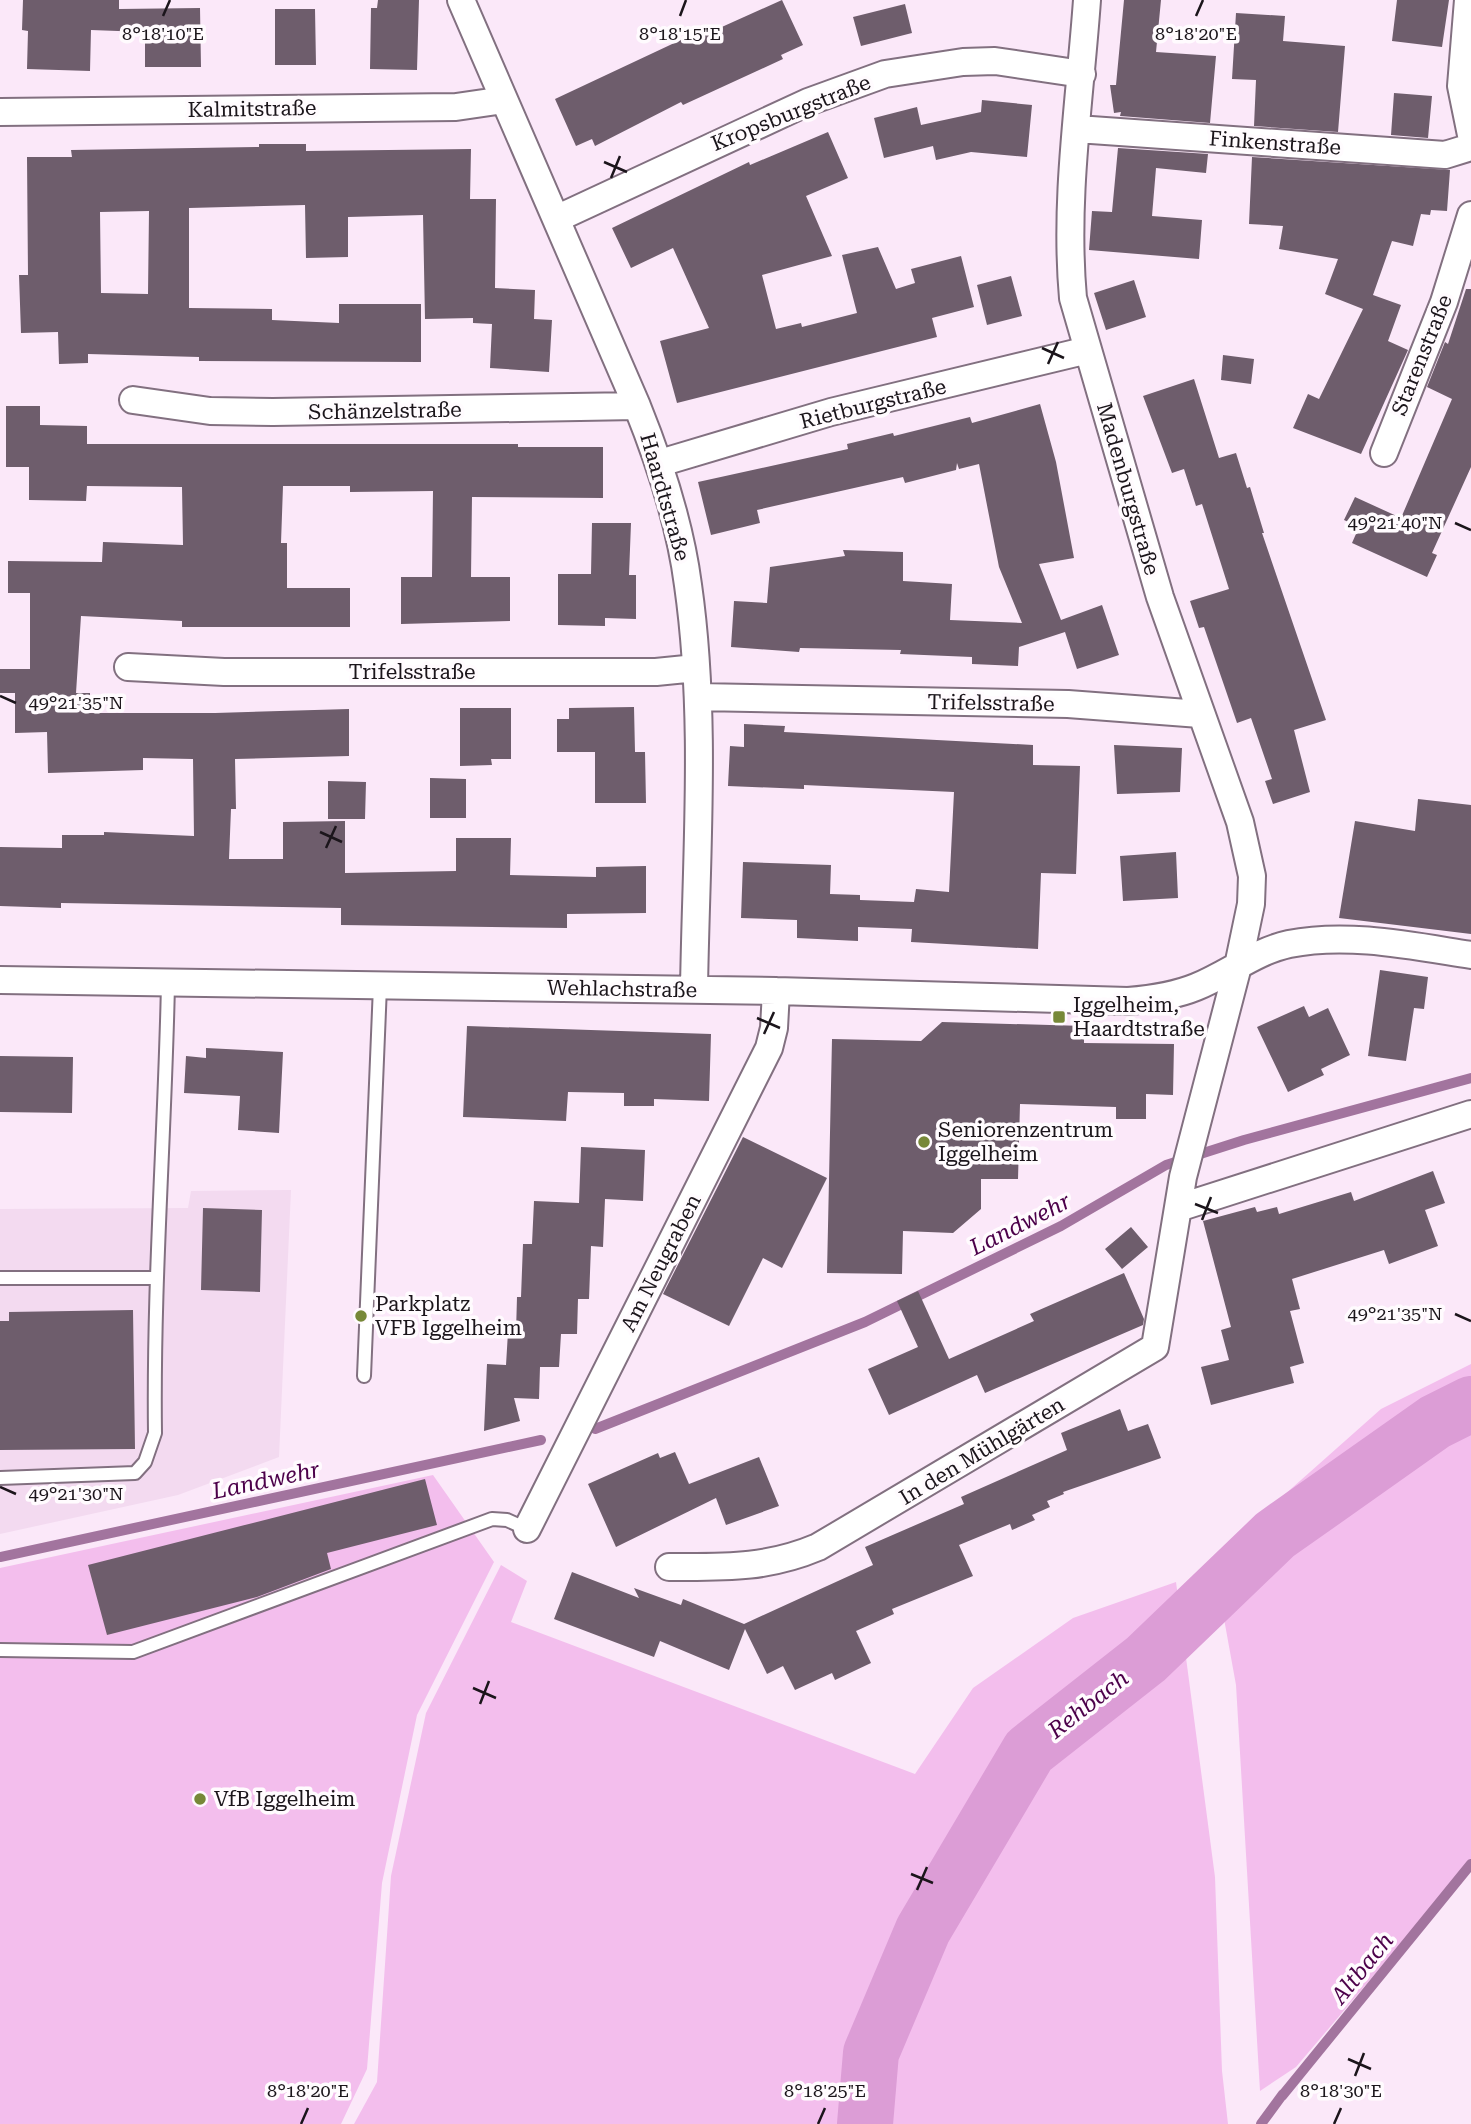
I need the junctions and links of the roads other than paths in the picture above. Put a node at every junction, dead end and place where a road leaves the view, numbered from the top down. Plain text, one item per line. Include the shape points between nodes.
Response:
1 (461, 0) edge
2 (1087, 0) edge
3 (1468, 0) edge
4 (1082, 74) junction
5 (504, 100) junction
6 (0, 112) edge
7 (1469, 124) edge
8 (1077, 129) junction
9 (1471, 148) edge
10 (1471, 215) edge
11 (556, 219) junction
12 (1088, 350) junction
13 (133, 400) dead end
14 (637, 406) junction
15 (1384, 453) dead end
16 (660, 463) junction
17 (128, 667) dead end
18 (696, 668) junction
19 (698, 697) junction
20 (1200, 714) junction
21 (1471, 955) edge
22 (1238, 966) junction
23 (0, 980) edge
24 (168, 983) junction
25 (380, 986) junction
26 (694, 989) junction
27 (776, 991) junction
28 (1471, 1114) edge
29 (1178, 1208) junction
30 (0, 1278) edge
31 (155, 1278) junction
32 (364, 1376) dead end
33 (0, 1478) edge
34 (527, 1530) joint
35 (668, 1567) dead end
36 (0, 1650) edge

1 - 5 street, Haardtstraße
2 - 4 street, Madenburgstraße
3 - 7 street via 1461,86
4 - 8 street, Madenburgstraße
4 - 11 street, Kropsburgstraße via 995,61 886,75 808,102
5 - 6 street, Kalmitstraße via 456,107
5 - 11 street, Haardtstraße
8 - 9 street, Finkenstraße via 1445,155
8 - 12 street, Madenburgstraße via 1069,255 1073,298
10 - 15 street, Starenstraße via 1444,302
11 - 14 street, Haardtstraße
12 - 16 street, Rietburgstraße via 831,412
12 - 20 street, Madenburgstraße via 1160,597
13 - 14 street, Schänzelstraße via 210,411 272,412
14 - 16 street, Haardtstraße
16 - 18 street, Haardtstraße via 688,583
17 - 18 street, Trifelsstraße via 238,672 656,672
18 - 19 street, Haardtstraße
19 - 20 street, Trifelsstraße via 1068,704
19 - 26 street, Haardtstraße
20 - 22 street, Madenburgstraße via 1240,822 1252,876
21 - 22 street, Wehlachstraße via 1360,940 1316,940 1288,944
22 - 27 street, Wehlachstraße via 1167,997 1128,1001
22 - 29 street, In den Mühlgärten
23 - 24 street, Wehlachstraße
24 - 25 street, Wehlachstraße
24 - 31 lane via 165,1139
25 - 26 street, Wehlachstraße
25 - 32 lane
26 - 27 street, Wehlachstraße
27 - 34 street, Am Neugraben via 769,1048
28 - 29 street
29 - 35 street, In den Mühlgärten via 1155,1348 818,1547 760,1566
30 - 31 lane
31 - 33 lane via 155,1433 145,1462 135,1473
34 - 36 lane via 507,1520 492,1519 133,1652

